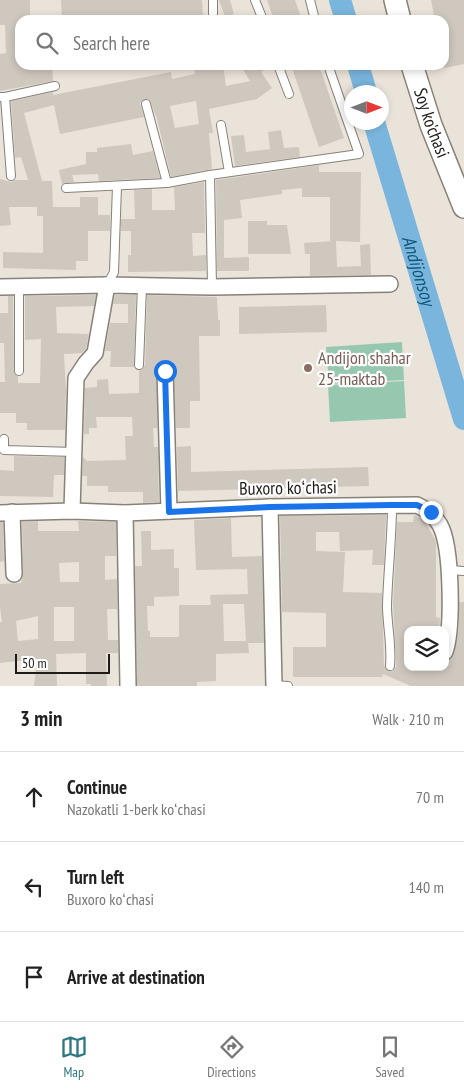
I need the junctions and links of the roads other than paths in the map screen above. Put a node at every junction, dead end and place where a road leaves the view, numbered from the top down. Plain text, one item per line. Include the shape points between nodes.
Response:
1 (213, 0) edge
2 (256, 0) edge
3 (310, 0) edge
4 (395, 0) edge
5 (213, 15) edge
6 (260, 15) edge
7 (314, 15) edge
8 (399, 15) edge
9 (280, 70) edge
10 (330, 70) edge
11 (414, 70) edge
12 (55, 86) dead end
13 (289, 94) dead end
14 (3, 97) edge
15 (146, 104) dead end
16 (221, 125) dead end
17 (229, 172) junction
18 (10, 176) dead end
19 (210, 176) junction
20 (167, 183) junction
21 (117, 186) junction
22 (66, 188) dead end
23 (464, 207) edge
24 (390, 284) dead end
25 (107, 285) junction
26 (142, 286) junction
27 (0, 287) edge
28 (19, 287) junction
29 (212, 287) junction
30 (139, 365) dead end
31 (19, 371) dead end
32 (165, 371) dead end
33 (4, 439) dead end
34 (75, 452) junction
35 (392, 505) junction
36 (270, 507) junction
37 (72, 511) junction
38 (6, 512) edge
39 (169, 512) junction
40 (125, 513) junction
41 (457, 570) edge
42 (14, 574) dead end
43 (449, 634) edge
44 (390, 666) dead end
45 (128, 686) edge
46 (279, 686) edge

1 - 5 lane
2 - 6 lane
3 - 7 lane
4 - 8 main road
9 - 13 lane
10 - 17 lane via 359,154
11 - 23 main road, Soy ko'chasi via 431,126
12 - 14 lane
14 - 18 lane
15 - 20 lane
16 - 17 lane
17 - 19 lane
19 - 20 lane
19 - 29 lane
20 - 21 lane
21 - 22 lane
21 - 25 lane via 114,272
24 - 29 street
25 - 26 street
25 - 28 street
25 - 34 street via 95,353 76,378
26 - 29 street
26 - 30 lane
27 - 28 street
28 - 31 lane
32 - 39 street
33 - 34 lane via 4,450
34 - 37 street
35 - 36 street, Buxoro koʻchasi
35 - 41 street, Buxoro koʻchasi via 417,505 431,512 441,527
35 - 44 lane via 387,607
36 - 39 street, Buxoro koʻchasi
36 - 46 street
37 - 38 street, Buxoro koʻchasi
37 - 40 street, Buxoro koʻchasi
38 - 42 street
39 - 40 street, Buxoro koʻchasi
40 - 45 street
41 - 43 street, Buxoro koʻchasi

